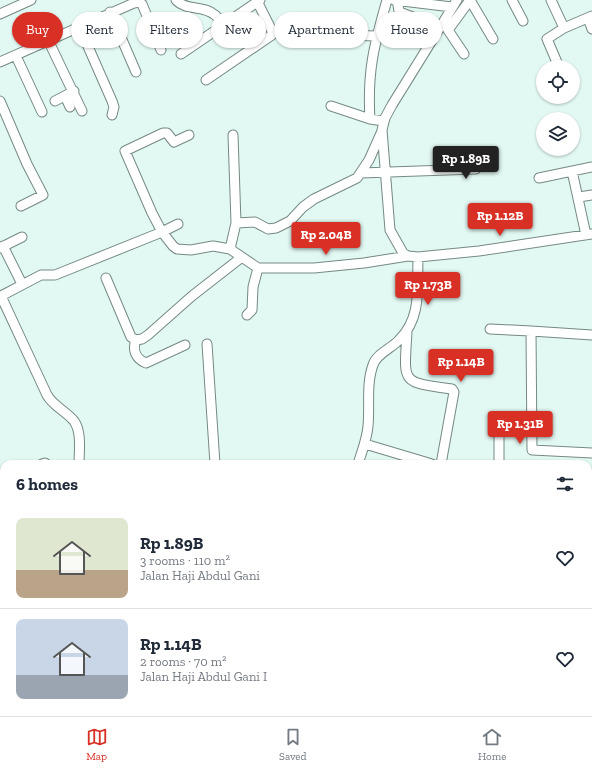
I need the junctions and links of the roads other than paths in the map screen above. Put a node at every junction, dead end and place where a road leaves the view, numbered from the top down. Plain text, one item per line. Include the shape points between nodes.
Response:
1 (31, 0) edge
2 (176, 0) edge
3 (387, 0) edge
4 (395, 0) edge
5 (470, 0) edge
6 (512, 0) edge
7 (551, 0) edge
8 (259, 2) edge
9 (455, 4) edge
10 (110, 12) edge
11 (243, 12) edge
12 (383, 12) edge
13 (401, 12) edge
14 (211, 13) edge
15 (0, 14) edge
16 (590, 17) edge
17 (523, 21) dead end
18 (442, 23) edge
19 (564, 28) junction
20 (592, 29) edge
21 (211, 33) edge
22 (368, 36) edge
23 (376, 36) joint
24 (493, 39) dead end
25 (35, 48) edge
26 (52, 48) edge
27 (89, 48) edge
28 (126, 48) edge
29 (426, 48) edge
30 (161, 50) dead end
31 (181, 54) dead end
32 (464, 54) dead end
33 (16, 56) junction
34 (556, 60) edge
35 (0, 62) edge
36 (136, 72) dead end
37 (206, 80) dead end
38 (74, 91) junction
39 (65, 96) junction
40 (0, 101) edge
41 (55, 101) dead end
42 (331, 106) dead end
43 (70, 107) dead end
44 (82, 111) dead end
45 (42, 112) dead end
46 (112, 115) dead end
47 (370, 119) junction
48 (383, 126) junction
49 (189, 135) dead end
50 (233, 135) dead end
51 (592, 167) edge
52 (476, 169) dead end
53 (384, 171) junction
54 (572, 171) junction
55 (362, 173) junction
56 (539, 178) dead end
57 (592, 195) edge
58 (579, 197) junction
59 (21, 206) dead end
60 (236, 223) junction
61 (178, 224) dead end
62 (162, 232) junction
63 (589, 234) edge
64 (22, 237) dead end
65 (2, 247) edge
66 (230, 249) junction
67 (408, 256) junction
68 (418, 257) junction
69 (242, 258) junction
70 (258, 268) junction
71 (106, 278) dead end
72 (22, 284) junction
73 (246, 315) dead end
74 (490, 329) dead end
75 (531, 331) junction
76 (407, 332) junction
77 (592, 335) edge
78 (136, 340) junction
79 (207, 344) dead end
80 (186, 345) dead end
81 (530, 430) junction
82 (365, 444) junction
83 (592, 453) edge
84 (79, 460) edge
85 (216, 460) edge
86 (359, 460) edge
87 (419, 460) edge
88 (442, 460) edge
89 (499, 460) edge

1 - 15 street
2 - 14 street via 185,6
3 - 12 street
4 - 9 street
4 - 13 street
5 - 24 street
5 - 32 street via 448,30
6 - 17 street
7 - 19 street
8 - 11 street
8 - 37 street via 272,35
9 - 18 street
10 - 30 street via 134,2 142,4
16 - 19 street
16 - 20 street
19 - 34 street via 547,39
21 - 31 street
22 - 23 street
23 - 47 street via 368,88
25 - 33 street
26 - 38 street
27 - 46 street via 112,101
28 - 36 street
29 - 48 street via 392,105
33 - 35 street
33 - 45 street
38 - 39 street
38 - 44 street
39 - 41 street
39 - 43 street
40 - 59 street via 43,195
42 - 47 street
47 - 48 street
48 - 53 street
48 - 55 street
49 - 62 street via 174,142 167,133 163,133 125,151
50 - 60 street
51 - 54 street
52 - 53 street
53 - 55 street
53 - 67 street via 390,230 403,253
54 - 56 street
54 - 58 street
55 - 60 street via 346,184 314,199 290,221 276,228 268,229 255,222
57 - 58 street
58 - 63 street
60 - 66 street
61 - 62 street
62 - 66 street via 177,249 191,250 213,246
62 - 72 street via 55,275 40,275
63 - 68 street via 480,251
64 - 65 street
65 - 72 street
66 - 69 street
67 - 68 street
67 - 70 street via 364,264 314,268
68 - 76 street via 417,309
69 - 70 street
69 - 78 street via 192,296 148,335
70 - 73 street via 253,286 252,310
71 - 78 street via 131,337
72 - 84 street via 2,295 2,299 46,395 73,420
74 - 75 street
75 - 77 street
75 - 81 street
76 - 82 street via 373,364
76 - 88 street via 405,368 408,379 414,383 452,389 454,392
78 - 80 street via 134,352 144,363
79 - 85 street
81 - 83 street via 532,450
81 - 89 street via 498,432
82 - 86 street
82 - 87 street

